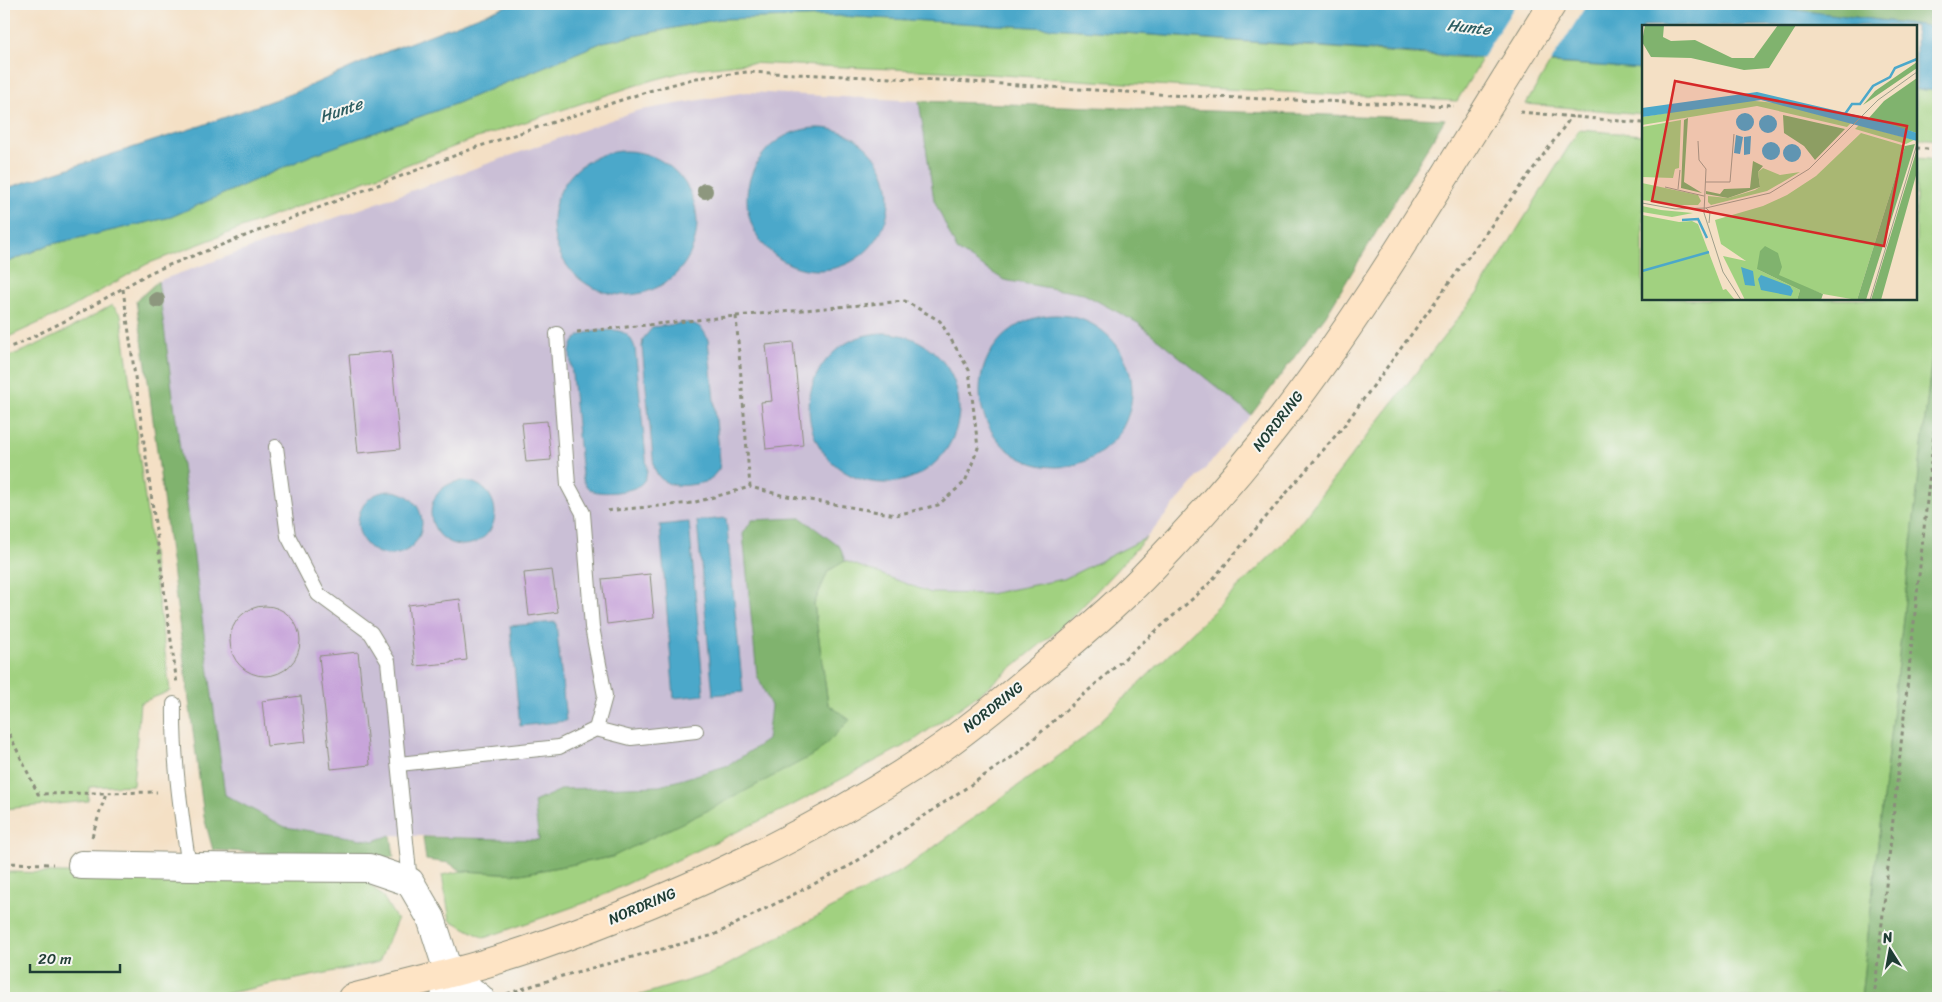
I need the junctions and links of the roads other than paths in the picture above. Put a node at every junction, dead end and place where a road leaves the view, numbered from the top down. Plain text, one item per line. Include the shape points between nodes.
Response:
1 (1552, 4) edge
2 (557, 334) road end
3 (276, 447) dead end
4 (174, 704) road end
5 (596, 729) junction
6 (696, 731) dead end
7 (399, 764) junction
8 (82, 865) road end
9 (189, 867) junction
10 (410, 882) junction
11 (447, 986) edge
12 (352, 998) edge
13 (480, 998) edge

1 - 11 main road, NORDRING, bridge via 1362,307 1283,417 1217,498 1149,571 1079,636 1009,696 936,751 864,797 776,845 698,882
2 - 5 lane via 568,485 583,513 592,627 605,696
3 - 7 lane via 288,536 318,594 371,633 388,661
4 - 9 lane via 178,792
5 - 6 lane via 630,738
5 - 7 lane via 559,747
7 - 10 lane
8 - 9 street
9 - 10 street via 369,868
10 - 11 street via 431,918
11 - 12 main road, NORDRING
11 - 13 street

